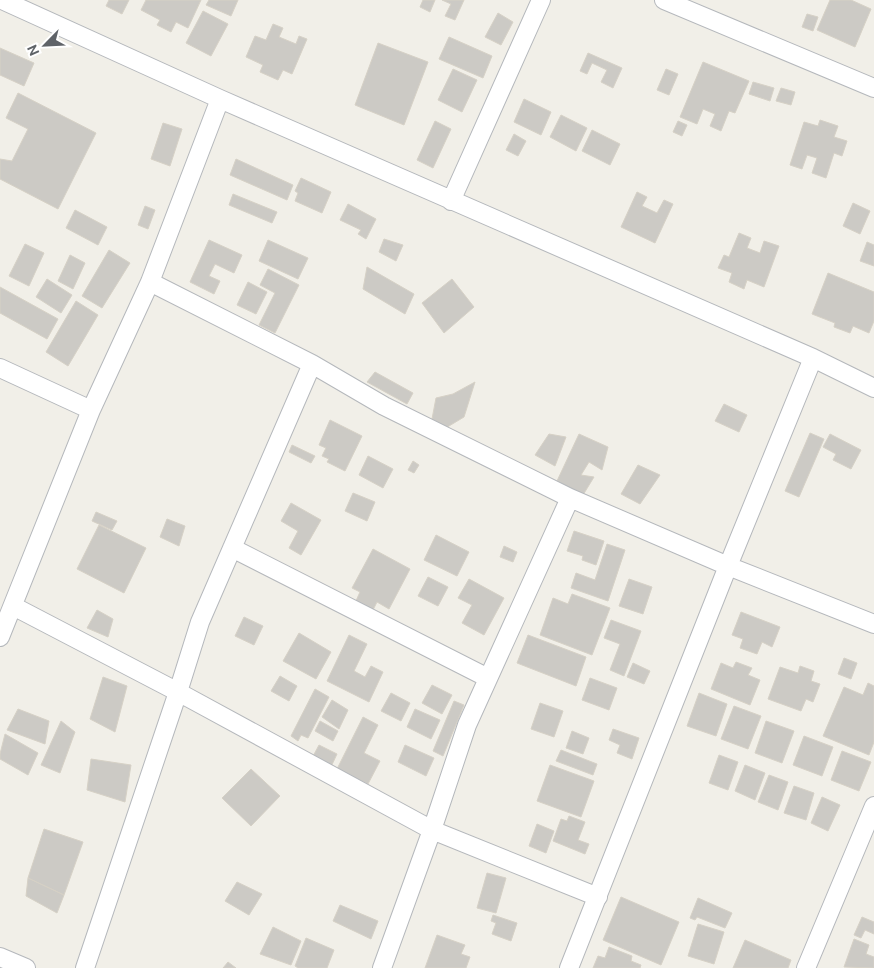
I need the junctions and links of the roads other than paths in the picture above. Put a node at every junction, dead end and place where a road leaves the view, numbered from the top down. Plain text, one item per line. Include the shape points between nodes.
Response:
1 (2, 0) edge
2 (541, 0) edge
3 (664, 0) edge
4 (874, 88) edge
5 (220, 99) junction
6 (451, 200) junction
7 (150, 282) junction
8 (813, 358) junction
9 (312, 364) junction
10 (0, 368) edge
11 (874, 388) edge
12 (91, 410) junction
13 (570, 498) junction
14 (232, 548) junction
15 (728, 566) junction
16 (13, 606) junction
17 (874, 624) edge
18 (0, 637) edge
19 (488, 678) junction
20 (178, 692) junction
21 (874, 806) edge
22 (432, 830) junction
23 (598, 897) junction
24 (0, 957) edge
25 (26, 968) edge
26 (85, 968) edge
27 (382, 968) edge
28 (569, 968) edge
29 (806, 968) edge

1 - 5 street
2 - 6 street
3 - 4 street
5 - 6 street
5 - 7 street
6 - 8 street
7 - 9 street
7 - 12 street
8 - 11 street
8 - 15 street
9 - 13 street via 384,406
9 - 14 street
10 - 12 street
12 - 16 street
13 - 15 street
13 - 19 street
14 - 19 street
14 - 20 street via 200,622
15 - 17 street
15 - 23 street
16 - 18 street
16 - 20 street
19 - 22 street via 467,725
20 - 22 street
20 - 26 street
21 - 29 street
22 - 23 street
22 - 27 street
23 - 28 street
24 - 25 street

